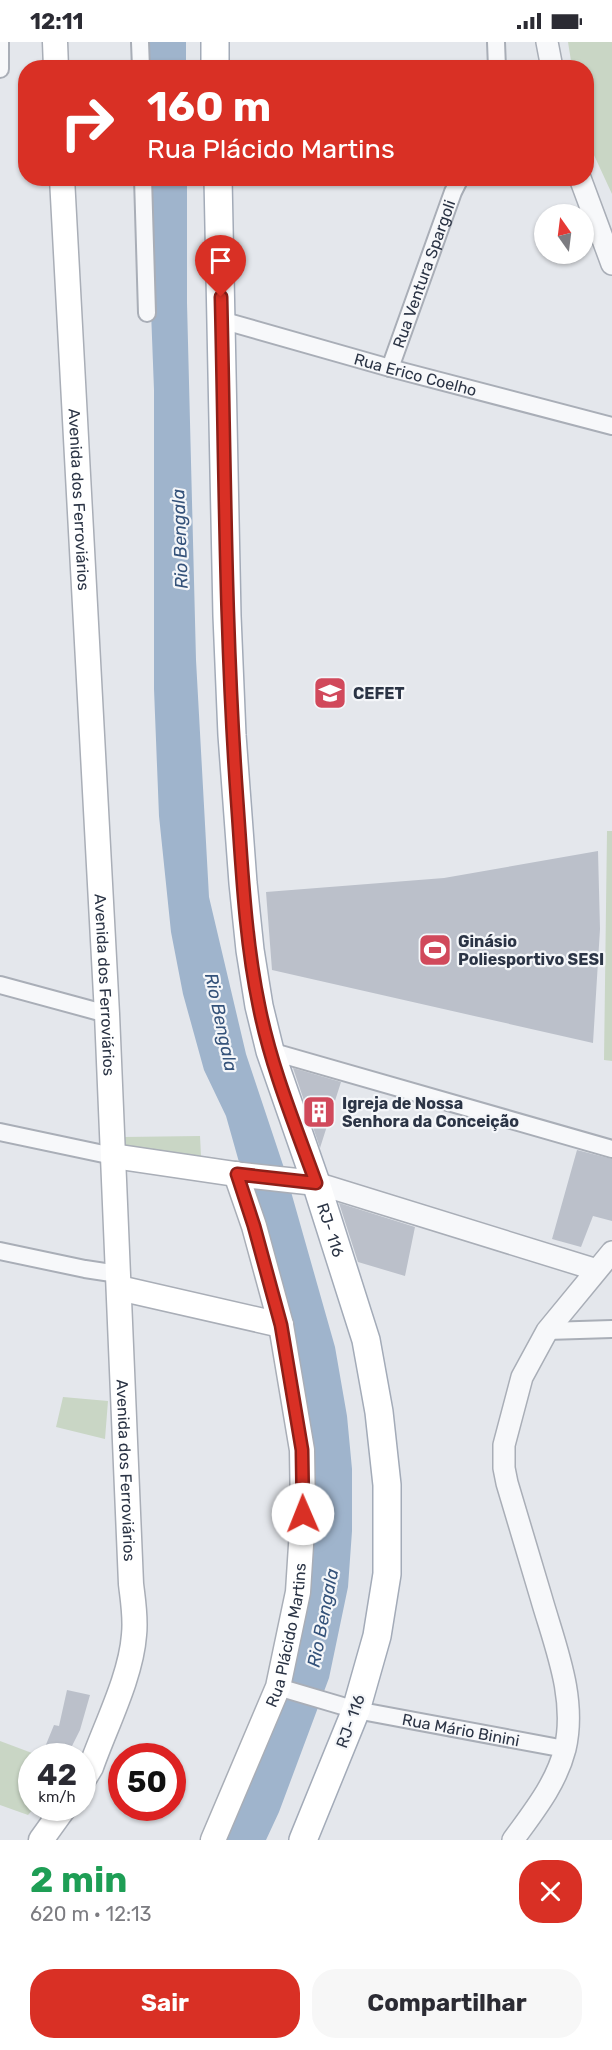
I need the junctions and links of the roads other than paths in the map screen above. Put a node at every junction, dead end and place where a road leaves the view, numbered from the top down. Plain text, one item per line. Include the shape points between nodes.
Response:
1 (0, 42) edge
2 (55, 42) edge
3 (140, 42) edge
4 (215, 42) edge
5 (496, 42) edge
6 (547, 42) edge
7 (56, 60) edge
8 (141, 60) edge
9 (215, 60) edge
10 (497, 60) edge
11 (550, 60) edge
12 (0, 69) edge
13 (62, 186) edge
14 (143, 186) edge
15 (218, 186) edge
16 (456, 186) edge
17 (583, 186) edge
18 (612, 264) edge
19 (147, 313) dead end
20 (222, 320) junction
21 (390, 368) junction
22 (612, 426) edge
23 (0, 985) edge
24 (107, 1014) junction
25 (270, 1051) junction
26 (0, 1132) edge
27 (612, 1149) edge
28 (113, 1156) junction
29 (239, 1174) junction
30 (308, 1182) junction
31 (0, 1251) edge
32 (612, 1252) edge
33 (597, 1270) junction
34 (118, 1281) junction
35 (281, 1325) junction
36 (612, 1329) edge
37 (547, 1331) junction
38 (280, 1687) junction
39 (349, 1708) junction
40 (565, 1749) junction
41 (96, 1754) edge
42 (55, 1821) edge
43 (41, 1840) edge
44 (213, 1840) edge
45 (303, 1840) edge
46 (513, 1840) edge

1 - 12 street
2 - 7 main road
3 - 8 street
4 - 9 main road
5 - 10 street
6 - 11 street
13 - 24 main road, Avenida dos Ferroviários
14 - 19 street
15 - 20 main road, RJ- 116
16 - 21 street, Rua Ventura Spargoli
17 - 18 street
20 - 21 street, Rua Erico Coelho
20 - 25 main road, RJ- 116 via 232,735 250,950
21 - 22 street, Rua Erico Coelho
23 - 24 street
24 - 28 main road, Avenida dos Ferroviários
25 - 27 street
25 - 30 main road, RJ- 116
26 - 28 street
28 - 29 main road
28 - 34 main road, Avenida dos Ferroviários
29 - 30 main road
29 - 35 main road, Rua Plácido Martins
30 - 33 street
30 - 39 main road, RJ- 116 via 366,1340 387,1485 387,1574 377,1636
31 - 34 street via 85,1269
32 - 33 street
33 - 37 street
34 - 35 main road
34 - 41 main road, Avenida dos Ferroviários via 134,1636 128,1668
35 - 38 main road, Rua Plácido Martins via 302,1450 303,1514 298,1592
36 - 37 street
37 - 40 street via 522,1377 503,1456 507,1483 564,1680 569,1725
38 - 39 street, Rua Mário Binini
38 - 44 main road, Rua Plácido Martins
39 - 40 street, Rua Mário Binini
39 - 45 main road, RJ- 116
40 - 46 street via 553,1783
42 - 43 main road

